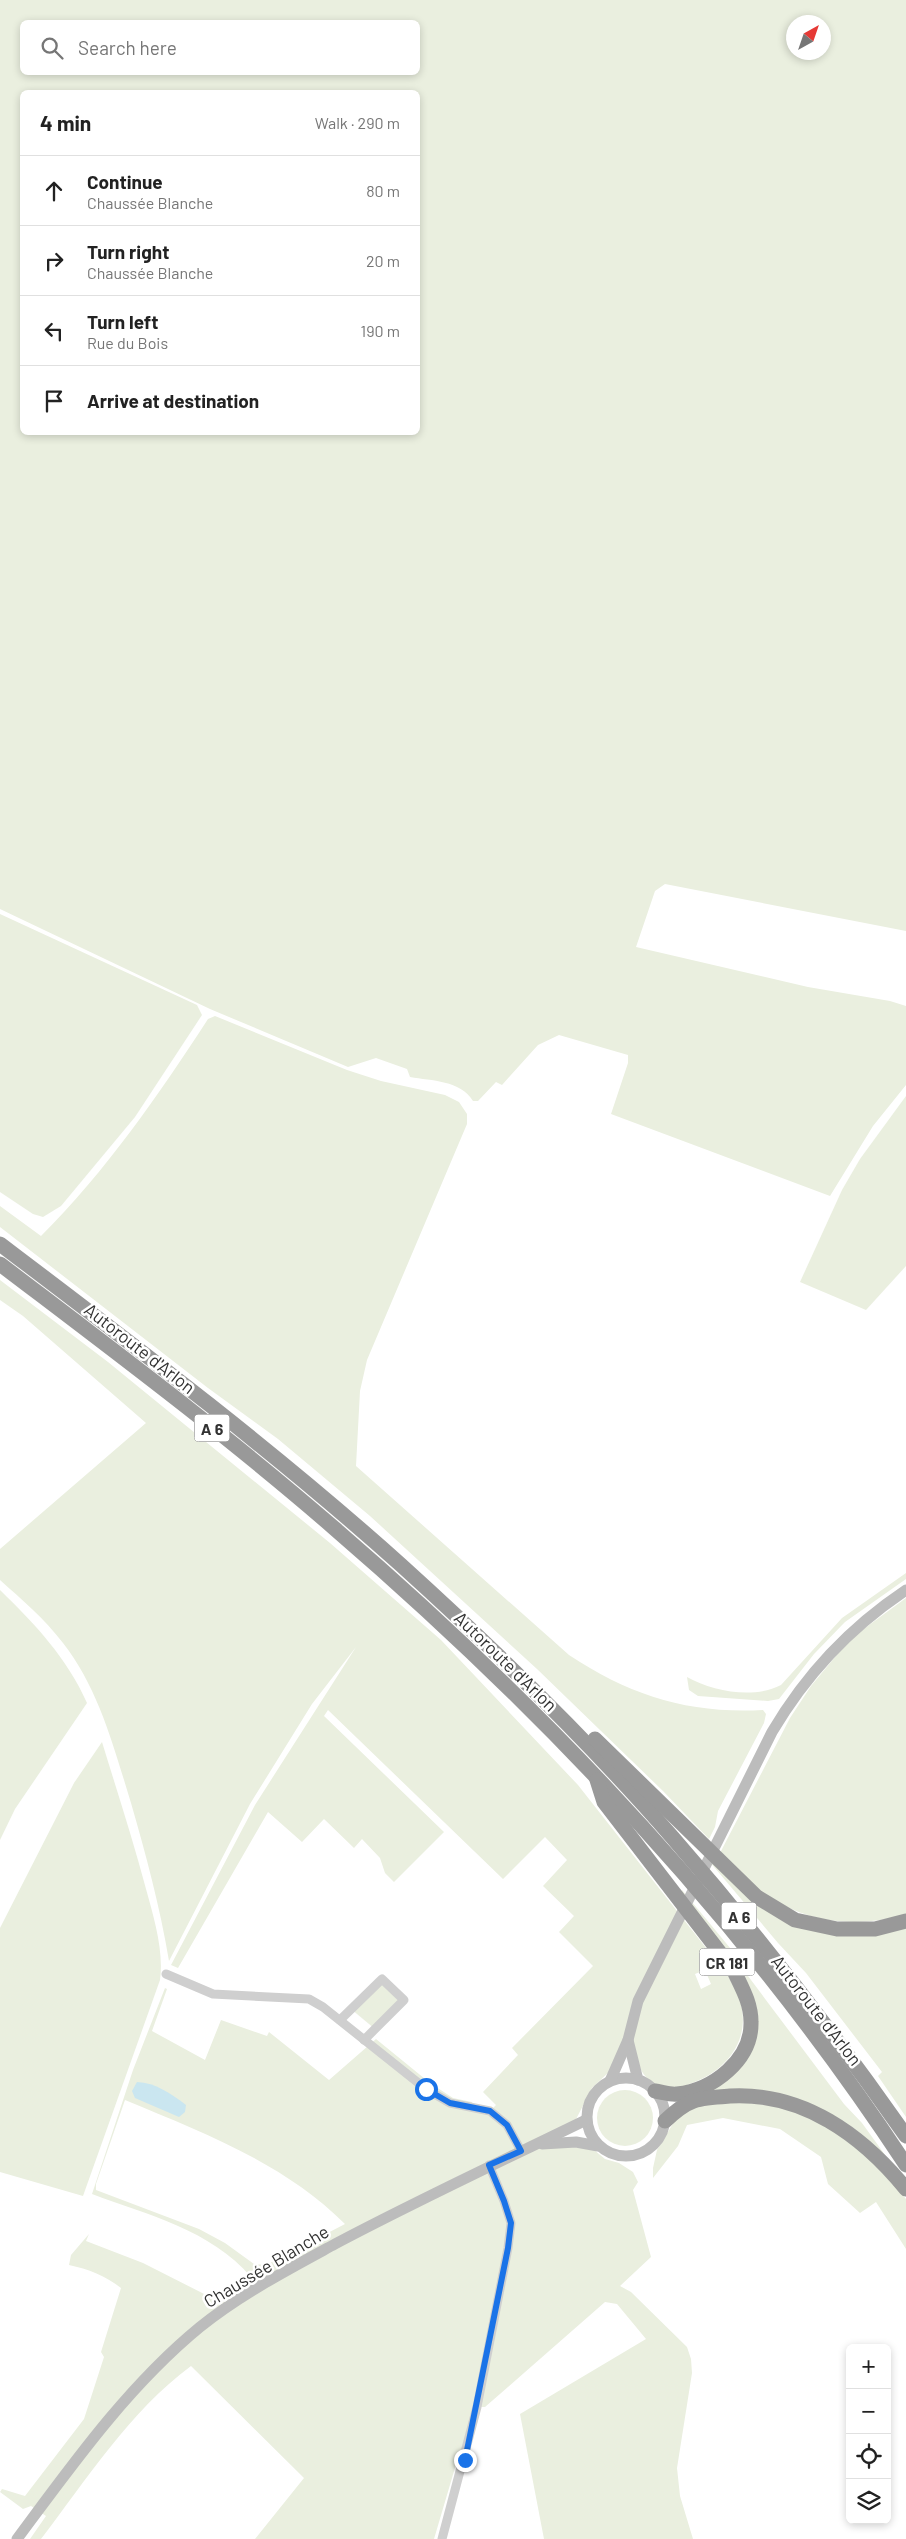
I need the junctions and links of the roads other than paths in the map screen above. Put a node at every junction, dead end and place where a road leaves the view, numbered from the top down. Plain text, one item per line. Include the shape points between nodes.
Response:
1 (0, 1244) edge
2 (0, 1264) edge
3 (906, 1590) edge
4 (554, 1710) junction
5 (596, 1777) junction
6 (906, 1921) edge
7 (166, 1974) dead end
8 (340, 2020) junction
9 (364, 2040) junction
10 (628, 2040) junction
11 (638, 2080) junction
12 (610, 2081) junction
13 (655, 2091) junction
14 (586, 2120) junction
15 (665, 2121) junction
16 (906, 2136) edge
17 (538, 2144) junction
18 (598, 2146) junction
19 (521, 2151) junction
20 (489, 2165) junction
21 (906, 2165) edge
22 (906, 2190) edge
23 (17, 2539) edge
24 (442, 2539) edge

1 - 4 highway, Autoroute d'Arlon / A 6 via 158,1365 334,1507 480,1638
2 - 5 highway, Autoroute d'Arlon / A 6 via 256,1462 334,1528 483,1664
3 - 10 main road via 842,1640 804,1683 772,1732 638,2001
4 - 6 highway, A 6 via 590,1734 758,1898 795,1920 837,1929 875,1929
4 - 16 highway, Autoroute d'Arlon / A 6 via 672,1836 745,1923 825,2024
5 - 13 highway, CR 181 via 604,1802 734,1971 748,2000 750,2037 730,2069 716,2079 676,2094
5 - 21 highway, Autoroute d'Arlon / A 6 via 681,1872 781,1993
7 - 8 street via 214,1994 309,1999
8 - 9 street
8 - 9 street via 382,1979 404,2000
9 - 19 street via 426,2089 450,2103 490,2111 507,2125
10 - 11 main road
10 - 12 main road
11 - 12 main road
11 - 13 main road
12 - 14 main road via 592,2096
13 - 15 main road via 663,2105
14 - 17 main road, Chaussée Blanche
14 - 18 main road
15 - 18 main road via 656,2142 638,2155 616,2156
15 - 22 highway via 688,2101 704,2098 765,2097 790,2103 823,2116 855,2137 883,2162
17 - 18 main road via 576,2142
17 - 19 main road, Chaussée Blanche
19 - 20 main road, Chaussée Blanche
20 - 23 main road, Chaussée Blanche via 258,2286 199,2328 129,2397
20 - 24 street via 511,2223 508,2248 477,2407

